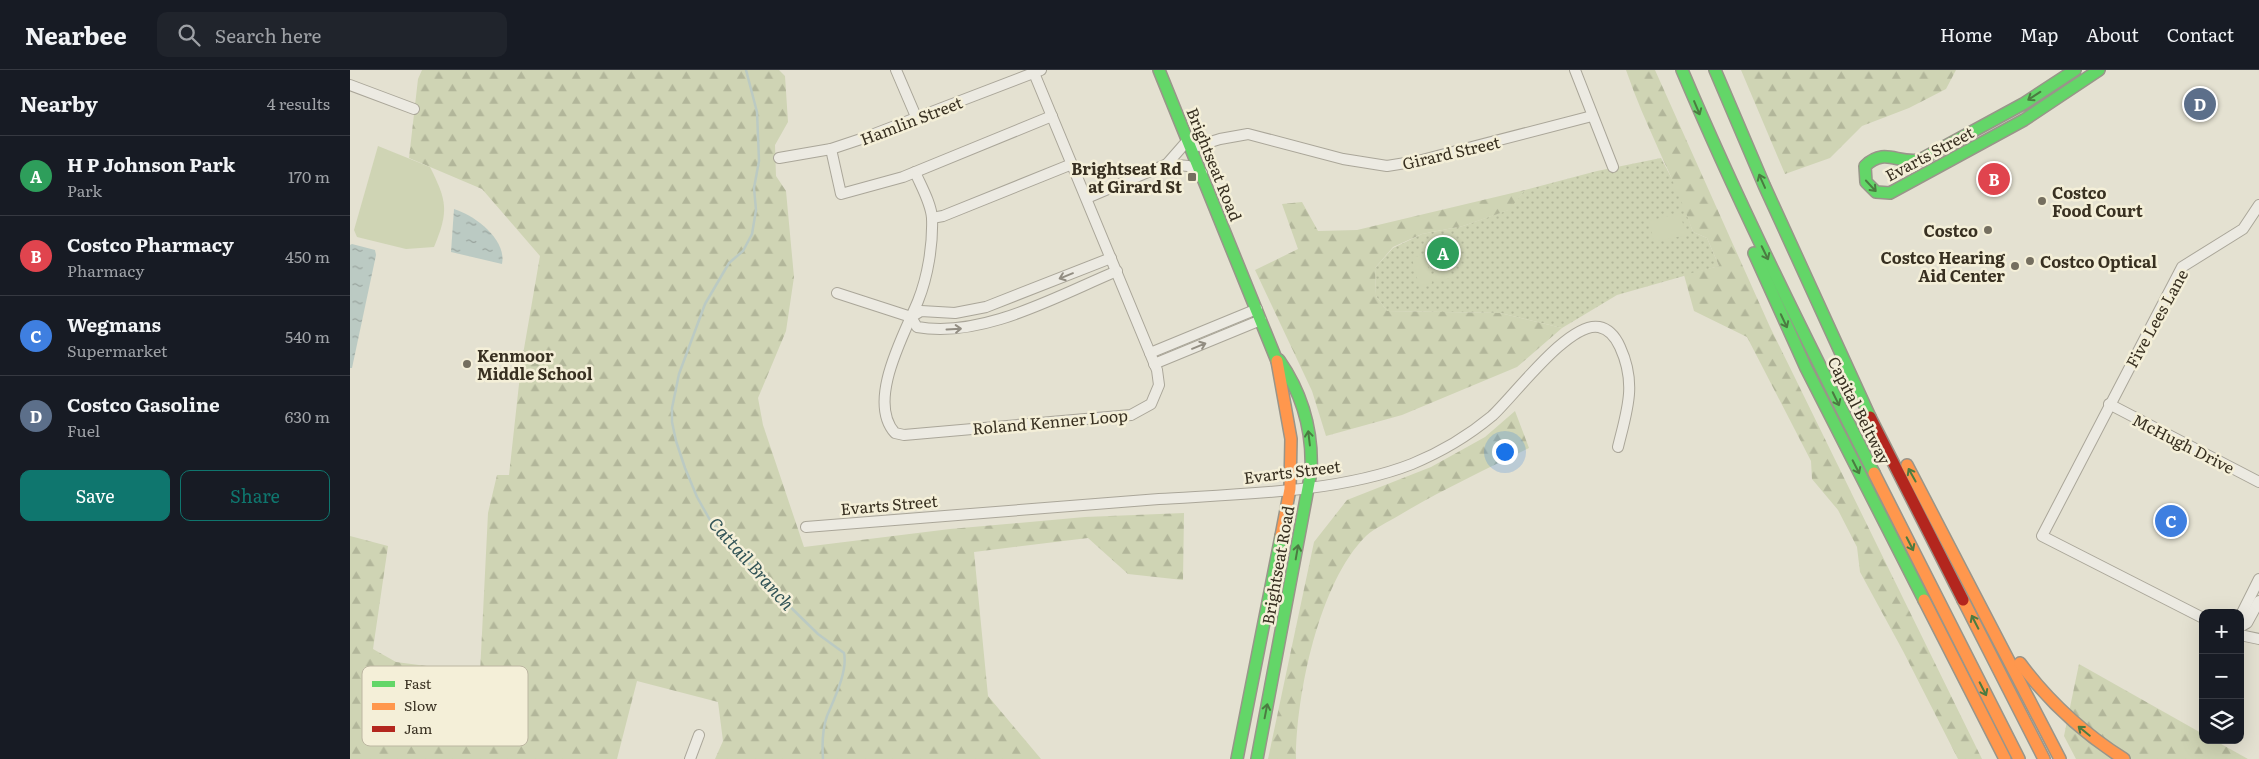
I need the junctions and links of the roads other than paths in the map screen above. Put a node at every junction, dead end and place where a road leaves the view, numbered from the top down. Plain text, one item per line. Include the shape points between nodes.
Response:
1 (896, 70) edge
2 (1159, 70) edge
3 (1575, 70) edge
4 (1682, 70) edge
5 (1715, 70) edge
6 (2075, 70) edge
7 (2099, 70) edge
8 (1037, 71) edge
9 (350, 85) edge
10 (414, 109) dead end
11 (1052, 116) junction
12 (1592, 116) junction
13 (917, 119) junction
14 (1190, 144) junction
15 (1714, 146) junction
16 (830, 149) junction
17 (779, 158) dead end
18 (1072, 164) junction
19 (1167, 164) junction
20 (1613, 167) dead end
21 (915, 172) junction
22 (1202, 173) junction
23 (1087, 198) junction
24 (2259, 204) edge
25 (932, 218) junction
26 (1112, 258) junction
27 (1116, 271) junction
28 (837, 293) dead end
29 (1259, 315) junction
30 (911, 317) junction
31 (1835, 336) junction
32 (1150, 353) junction
33 (1275, 353) junction
34 (1154, 364) junction
35 (2109, 404) junction
36 (1618, 447) dead end
37 (2259, 482) edge
38 (1308, 487) junction
39 (1290, 489) junction
40 (806, 528) dead end
41 (2259, 579) edge
42 (2259, 601) edge
43 (2244, 609) edge
44 (1984, 611) junction
45 (2199, 616) edge
46 (2244, 624) edge
47 (2244, 636) edge
48 (2259, 639) edge
49 (1980, 709) junction
50 (699, 734) dead end
51 (690, 759) edge
52 (1237, 759) edge
53 (1257, 759) edge
54 (1998, 759) edge
55 (2005, 759) edge
56 (2019, 759) edge
57 (2044, 759) edge
58 (2060, 759) edge
59 (2124, 759) edge

1 - 13 street
2 - 14 main road, Brightseat Road
3 - 12 street
4 -> 15 main road, Capital Beltway
31 -> 5 main road, Capital Beltway via 1764,185
6 -> 7 main road, Evarts Street via 2023,104 1920,160 1905,162 1888,155 1871,158 1865,166 1866,182 1882,195 1890,193 2040,111
8 - 11 street, Roland Kenner Loop
8 - 13 street, Hamlin Street
9 - 10 street
11 - 18 street, Roland Kenner Loop
11 - 21 street
12 - 14 street, Girard Street via 1387,166 1342,159 1248,134
12 - 20 street
13 - 16 street, Hamlin Street
14 - 19 street
14 - 22 main road, Brightseat Road
15 -> 49 main road via 1769,290
15 -> 56 main road, Capital Beltway via 1849,426
16 - 17 street, Hamlin Street
16 - 21 street via 841,194
18 - 23 street, Roland Kenner Loop
18 - 25 street
19 - 22 street via 1188,166
19 - 23 street
21 - 25 street, Roland Kenner Loop
22 - 29 main road, Brightseat Road
23 - 26 street, Roland Kenner Loop
24 - 35 street, Five Lees Lane via 2244,228 2182,267
25 - 30 street, Roland Kenner Loop via 929,259 919,300
26 - 27 street, Roland Kenner Loop
26 -> 30 street via 986,308 955,313 921,311
30 -> 27 street via 917,327 927,329 973,327 1020,312
27 - 32 street, Roland Kenner Loop
28 - 30 street
29 - 32 street
29 - 33 main road, Brightseat Road
34 -> 29 street
30 - 34 street, Roland Kenner Loop via 887,377 888,422 894,433 904,435 1134,414 1151,404 1156,395 1159,385
44 -> 31 main road
57 -> 31 main road, Capital Beltway via 1873,423
32 - 34 street, Roland Kenner Loop
38 -> 33 main road, Brightseat Road via 1311,463 1308,424 1291,378
33 - 39 main road, Brightseat Road via 1291,440
35 - 37 street, McHugh Drive
35 - 45 street, Five Lees Lane via 2042,536
36 - 38 street, Evarts Street via 1630,397 1628,369 1614,338 1604,329 1594,327 1568,339 1491,416 1442,450 1377,476
38 - 39 street, Evarts Street
53 -> 38 main road, Brightseat Road
39 - 40 street, Evarts Street
39 - 52 main road, Brightseat Road
41 - 43 street
42 - 46 street
44 - 58 main road
59 -> 44 main road via 2085,733 2046,696
47 - 48 street
49 - 54 main road
49 - 55 main road
50 - 51 street

